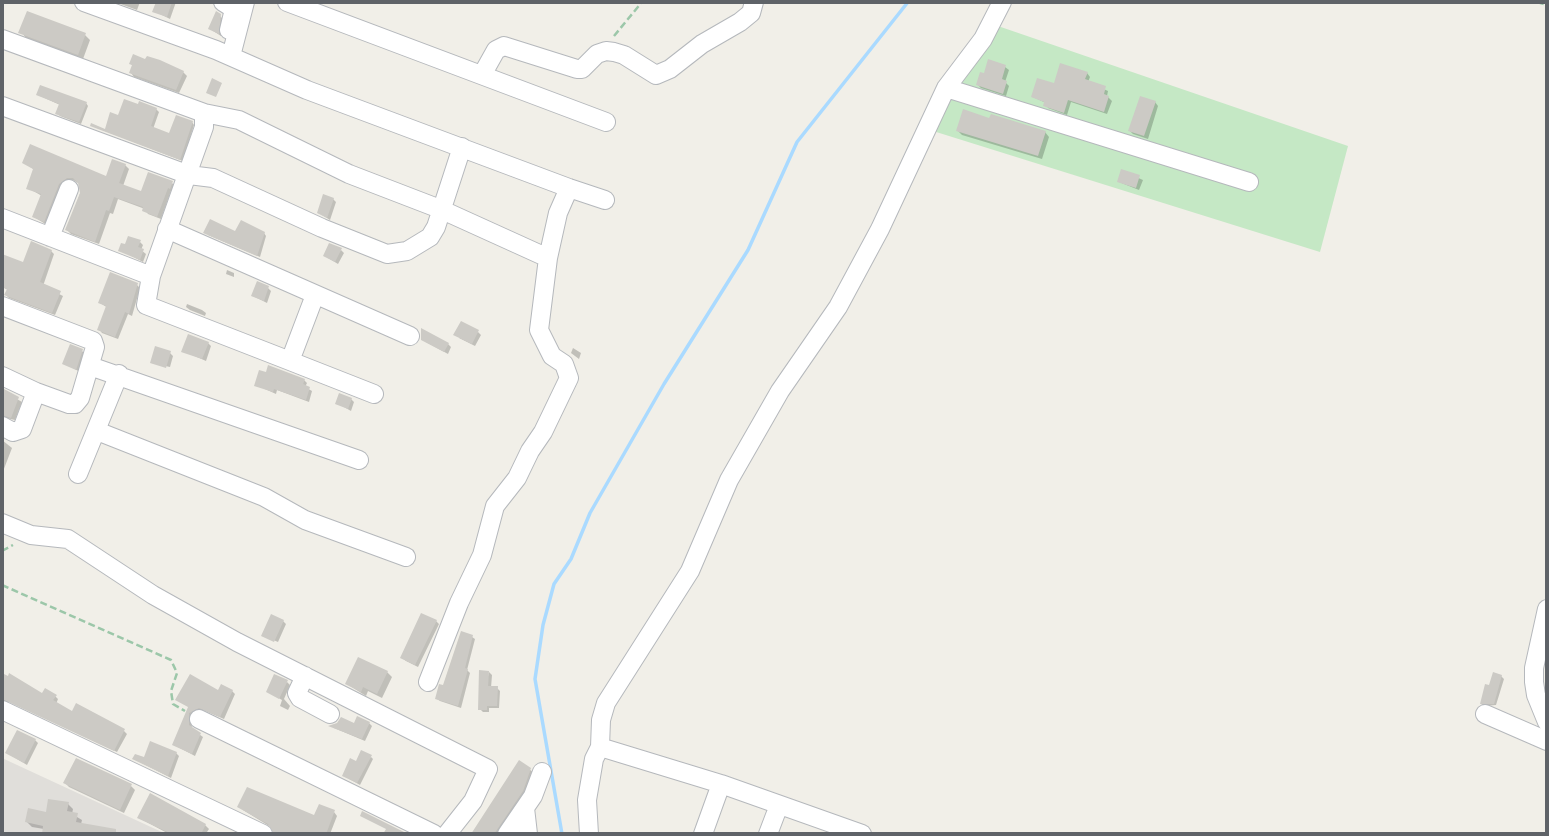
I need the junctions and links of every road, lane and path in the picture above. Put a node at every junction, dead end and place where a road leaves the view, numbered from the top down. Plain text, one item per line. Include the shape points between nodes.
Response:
1 (84, 2) edge
2 (222, 2) edge
3 (246, 2) edge
4 (287, 2) edge
5 (642, 2) edge
6 (754, 2) edge
7 (1002, 2) edge
8 (1537, 2) edge
9 (1547, 5) edge
10 (228, 35) dead end
11 (2, 39) edge
12 (597, 54) junction
13 (231, 57) junction
14 (482, 75) junction
15 (946, 88) junction
16 (2, 106) edge
17 (204, 113) junction
18 (606, 122) dead end
19 (462, 147) junction
20 (189, 175) junction
21 (1249, 182) dead end
22 (569, 188) junction
23 (69, 189) dead end
24 (605, 200) dead end
25 (440, 209) junction
26 (2, 218) edge
27 (167, 229) junction
28 (50, 237) junction
29 (548, 258) junction
30 (151, 276) junction
31 (315, 295) junction
32 (2, 306) edge
33 (410, 336) dead end
34 (290, 360) junction
35 (90, 366) junction
36 (119, 374) junction
37 (2, 376) edge
38 (36, 392) junction
39 (374, 394) dead end
40 (2, 426) edge
41 (97, 430) junction
42 (359, 460) dead end
43 (78, 474) dead end
44 (2, 523) edge
45 (406, 557) dead end
46 (2, 585) edge
47 (1547, 609) edge
48 (306, 676) junction
49 (428, 682) dead end
50 (2, 710) edge
51 (330, 714) dead end
52 (1485, 714) dead end
53 (199, 719) joint
54 (1547, 722) edge
55 (1547, 741) edge
56 (600, 747) junction
57 (542, 772) dead end
58 (721, 784) junction
59 (779, 805) junction
60 (525, 808) junction
61 (828, 829) edge
62 (263, 834) edge
63 (434, 834) edge
64 (447, 834) edge
65 (507, 834) edge
66 (528, 834) edge
67 (589, 834) edge
68 (704, 834) edge
69 (768, 834) edge
70 (862, 834) edge

1 - 13 street
2 - 10 street via 234,9
3 - 13 street
4 - 14 street
5 - 12 path
6 - 12 street via 751,13 740,22 656,75 624,55
7 - 15 street via 983,39
8 - 9 path
11 - 17 street
12 - 14 street via 577,69 504,46 496,50
13 - 19 street
14 - 18 street
15 - 21 street
15 - 56 street via 838,307 748,445 690,571 606,702
16 - 20 street
17 - 20 street
17 - 25 street via 239,120 349,174
19 - 22 street
19 - 25 street
20 - 25 street via 213,178 387,254 407,251 430,237
20 - 27 street
22 - 24 street
22 - 29 street
23 - 28 street
25 - 29 street
26 - 28 street
27 - 30 street
27 - 31 street
28 - 30 street
29 - 49 street via 539,330 569,378 517,478 495,506 482,555
30 - 34 street via 146,305
31 - 33 street
31 - 34 street
32 - 35 street via 93,341
34 - 39 street
35 - 36 street
35 - 38 street via 75,404
36 - 41 street
36 - 42 street
37 - 38 street
38 - 40 street via 22,429 13,432
41 - 43 street
41 - 45 street via 264,497 305,520
44 - 48 street via 31,535 68,539 153,595
46 - 53 path via 171,660 177,673 171,691 173,704
47 - 54 street via 1534,668 1536,695
48 - 51 street via 297,693 300,698
48 - 64 street via 489,766 473,801
50 - 62 street
52 - 55 street
53 - 63 street
56 - 58 street
56 - 67 street via 587,800
57 - 60 street
58 - 59 street
58 - 68 street
59 - 61 street
59 - 69 street
60 - 65 street
60 - 66 street
61 - 70 street

